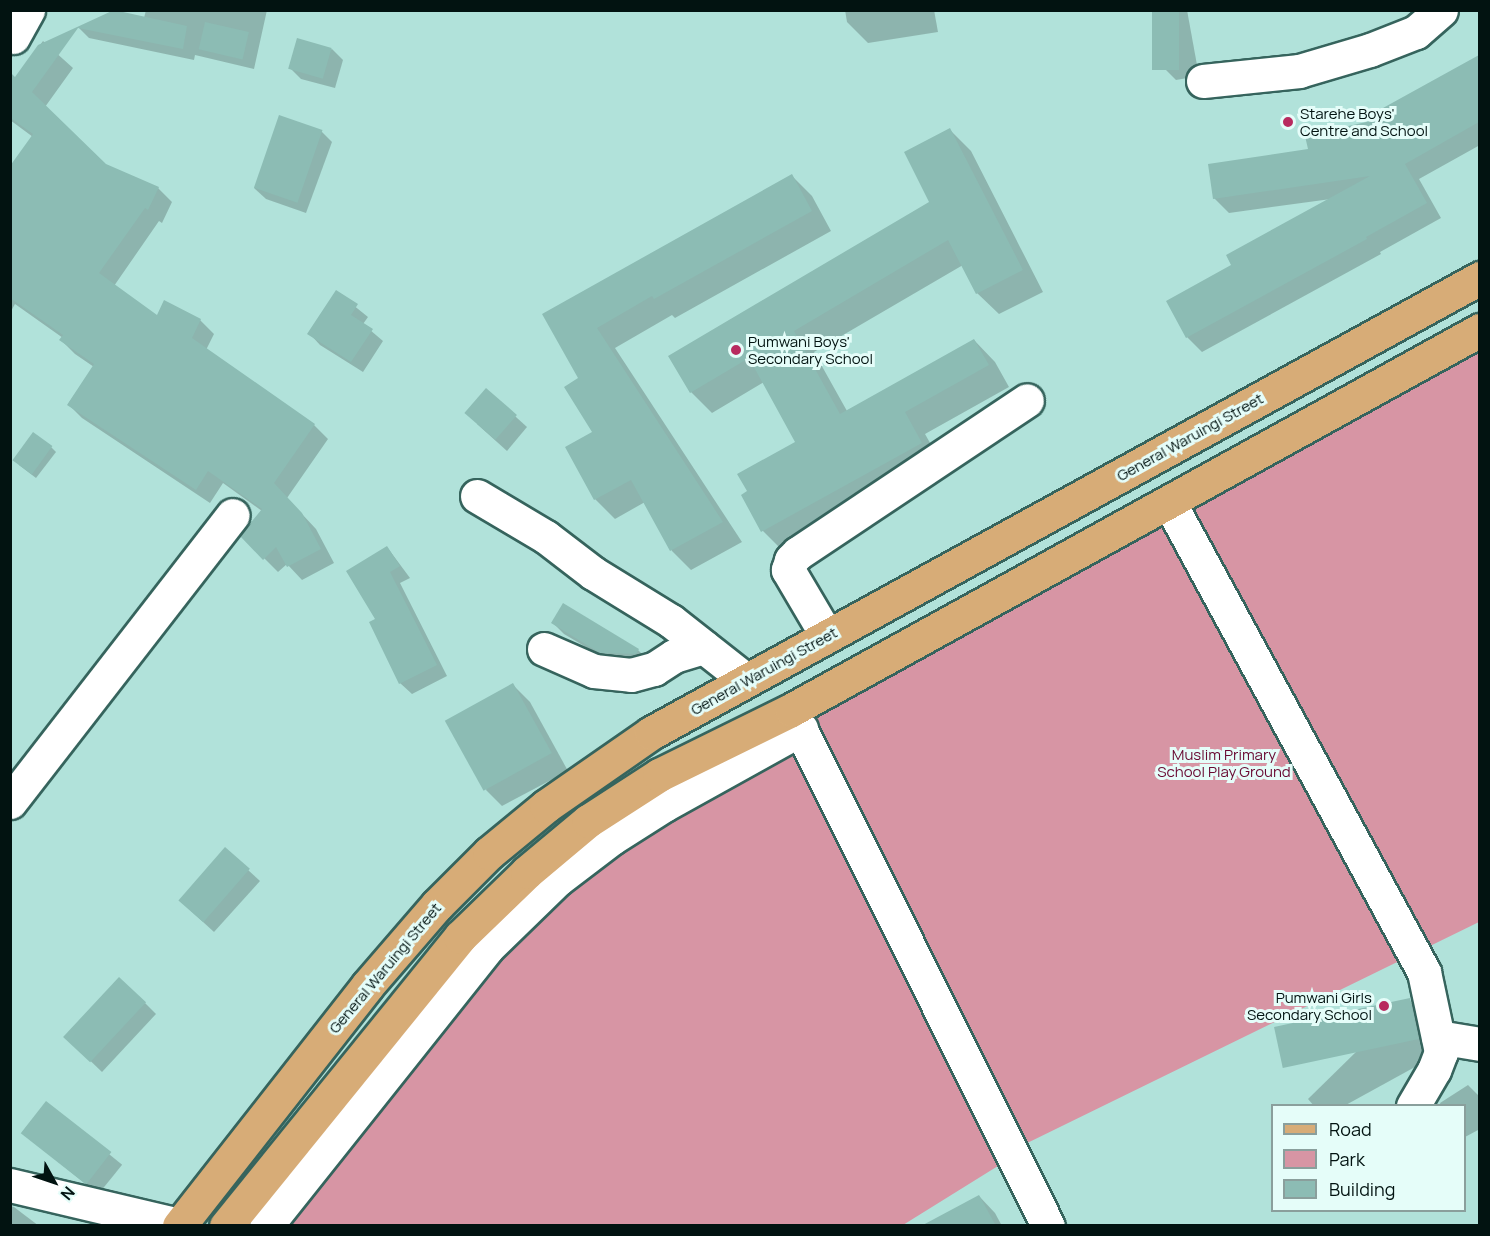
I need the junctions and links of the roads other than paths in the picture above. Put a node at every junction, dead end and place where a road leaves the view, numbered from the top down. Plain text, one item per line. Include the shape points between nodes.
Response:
1 (1441, 10) edge
2 (1203, 81) dead end
3 (1479, 278) edge
4 (1479, 330) edge
5 (1027, 400) dead end
6 (477, 496) dead end
7 (1169, 502) junction
8 (233, 514) dead end
9 (827, 636) junction
10 (704, 647) junction
11 (544, 649) dead end
12 (746, 680) junction
13 (796, 720) junction
14 (10, 802) edge
15 (1438, 1037) junction
16 (1479, 1044) edge
17 (1414, 1104) edge
18 (10, 1185) edge
19 (1036, 1222) edge
20 (179, 1225) edge
21 (226, 1226) edge
22 (266, 1226) edge

1 - 2 street via 1416,32 1370,50 1299,71
3 - 9 main road, General Waruingi Street
4 - 7 main road
5 - 9 street via 791,560 788,570
6 - 10 street via 546,537
7 - 13 main road
7 - 15 street via 1424,972
8 - 14 street
9 - 12 main road, General Waruingi Street
10 - 11 street via 631,675 594,671
10 - 12 street
12 - 20 main road, General Waruingi Street via 651,733 546,806 489,852 437,904 367,986
13 - 19 street
13 - 21 main road via 659,775 588,821 527,872 460,937
13 - 22 street via 612,838 558,879 486,948
15 - 16 street
15 - 17 street via 1441,1052
18 - 20 street

